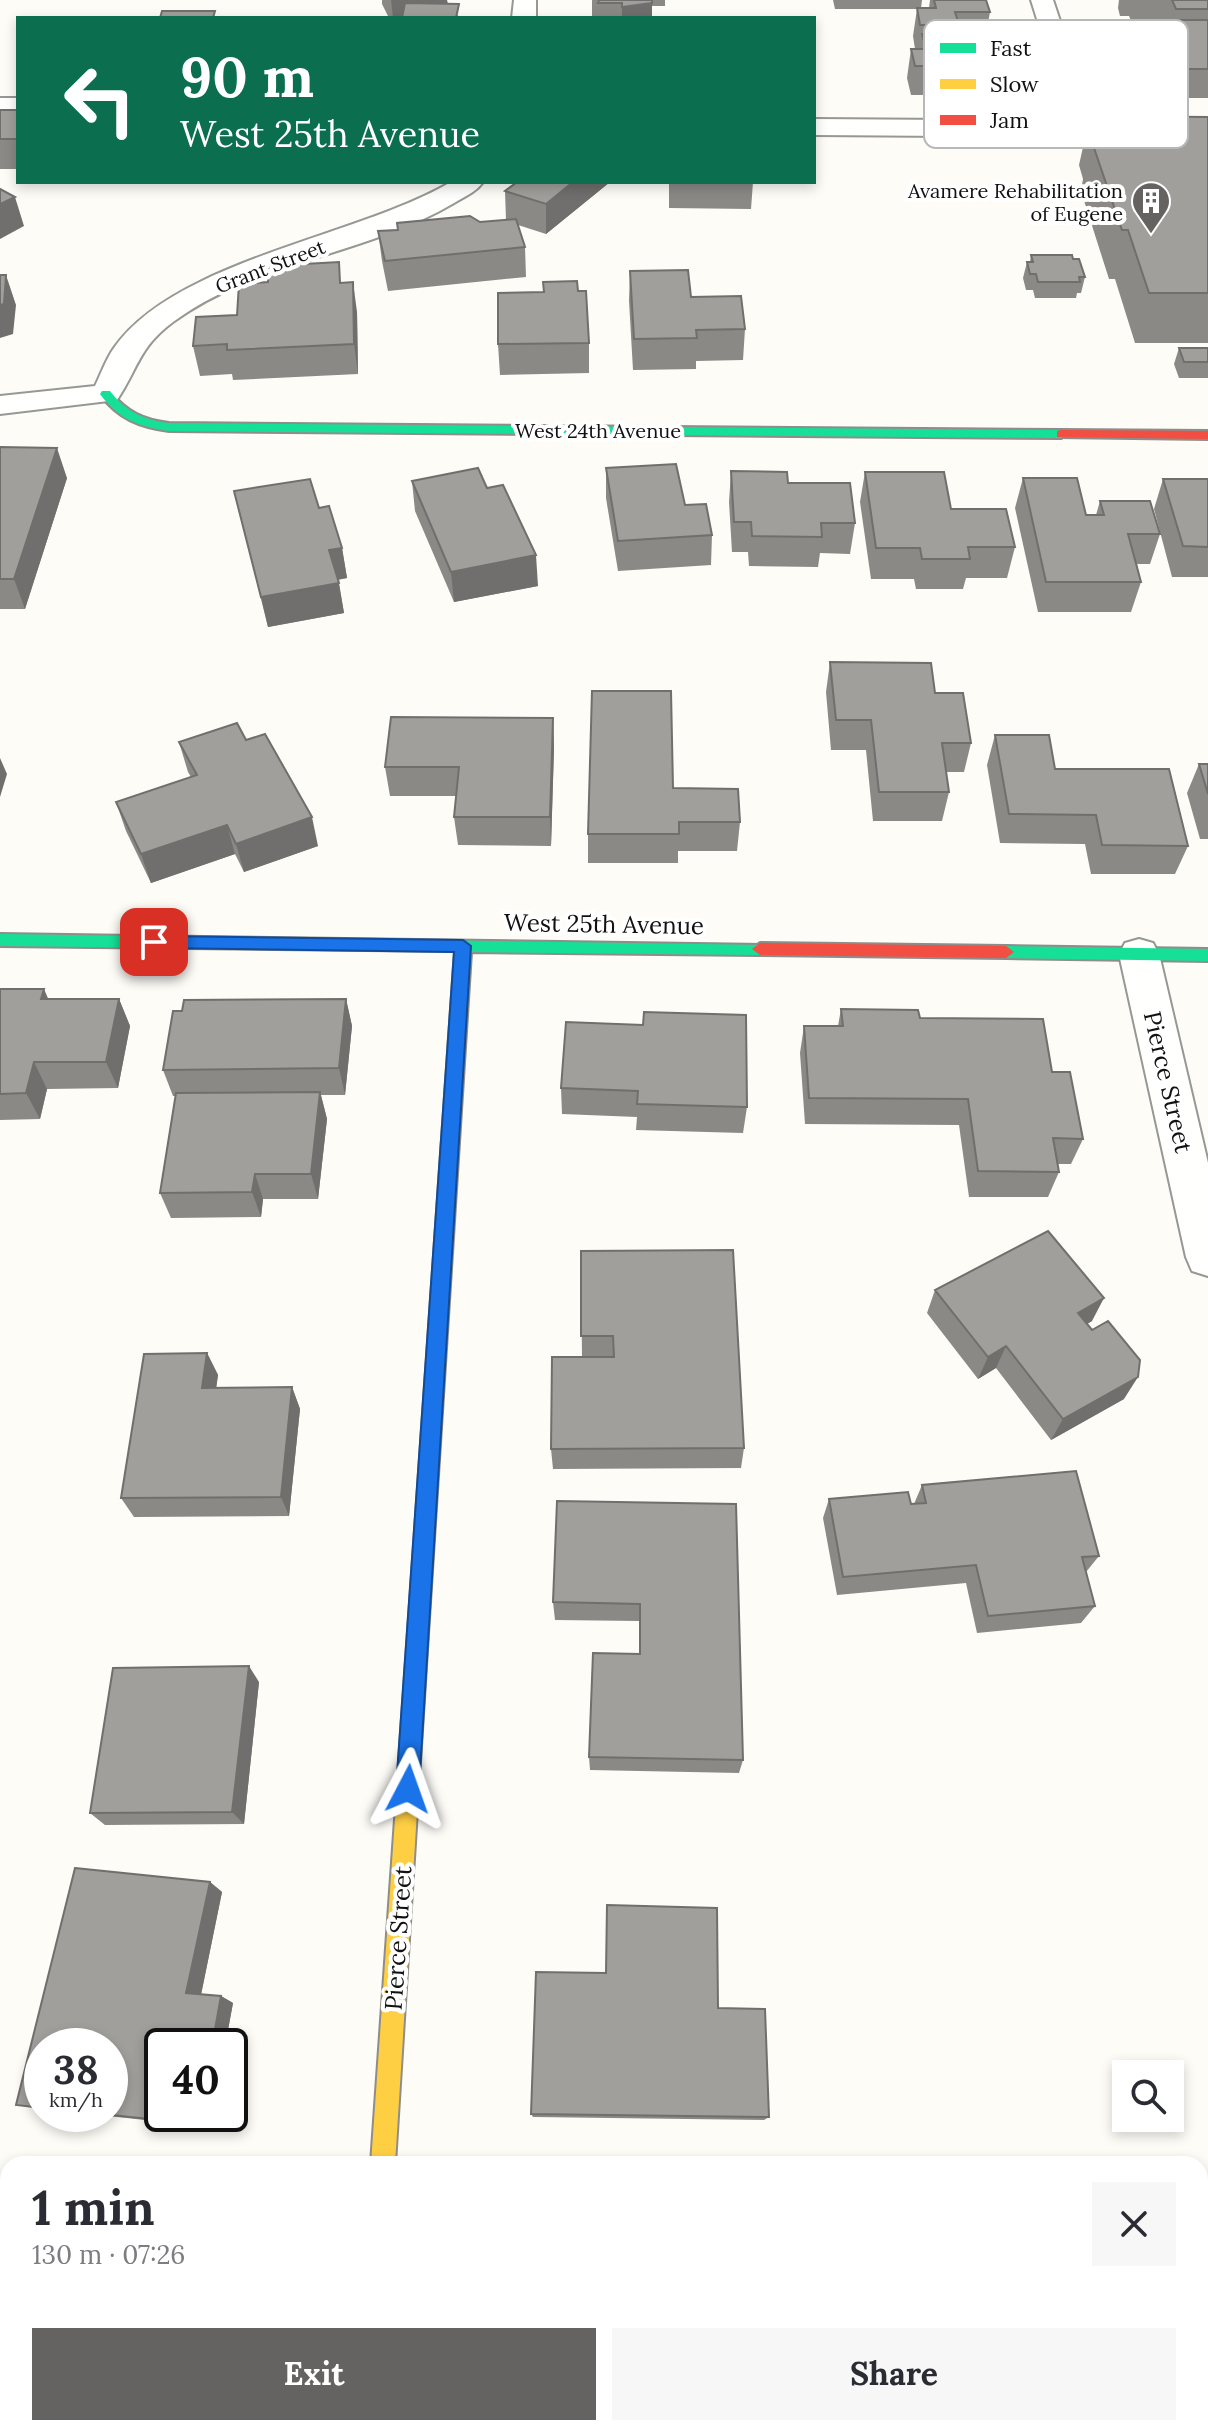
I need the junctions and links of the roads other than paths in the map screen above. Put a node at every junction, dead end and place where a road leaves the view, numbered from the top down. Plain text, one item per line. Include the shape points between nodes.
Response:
1 (1042, 0) edge
2 (1048, 20) edge
3 (816, 127) edge
4 (924, 128) edge
5 (466, 184) edge
6 (106, 394) junction
7 (0, 405) edge
8 (1208, 435) edge
9 (0, 940) edge
10 (463, 946) junction
11 (1139, 954) junction
12 (1208, 955) edge
13 (1208, 1257) edge
14 (384, 2156) edge

1 - 2 street
3 - 4 street
5 - 6 street, Grant Street via 413,213 251,272 182,305 124,355
6 - 7 street
6 - 8 street, West 24th Avenue via 136,422 169,427
9 - 10 street, West 25th Avenue
10 - 11 street, West 25th Avenue
10 - 14 street, Pierce Street
11 - 12 street, West 25th Avenue
11 - 13 street, Pierce Street

